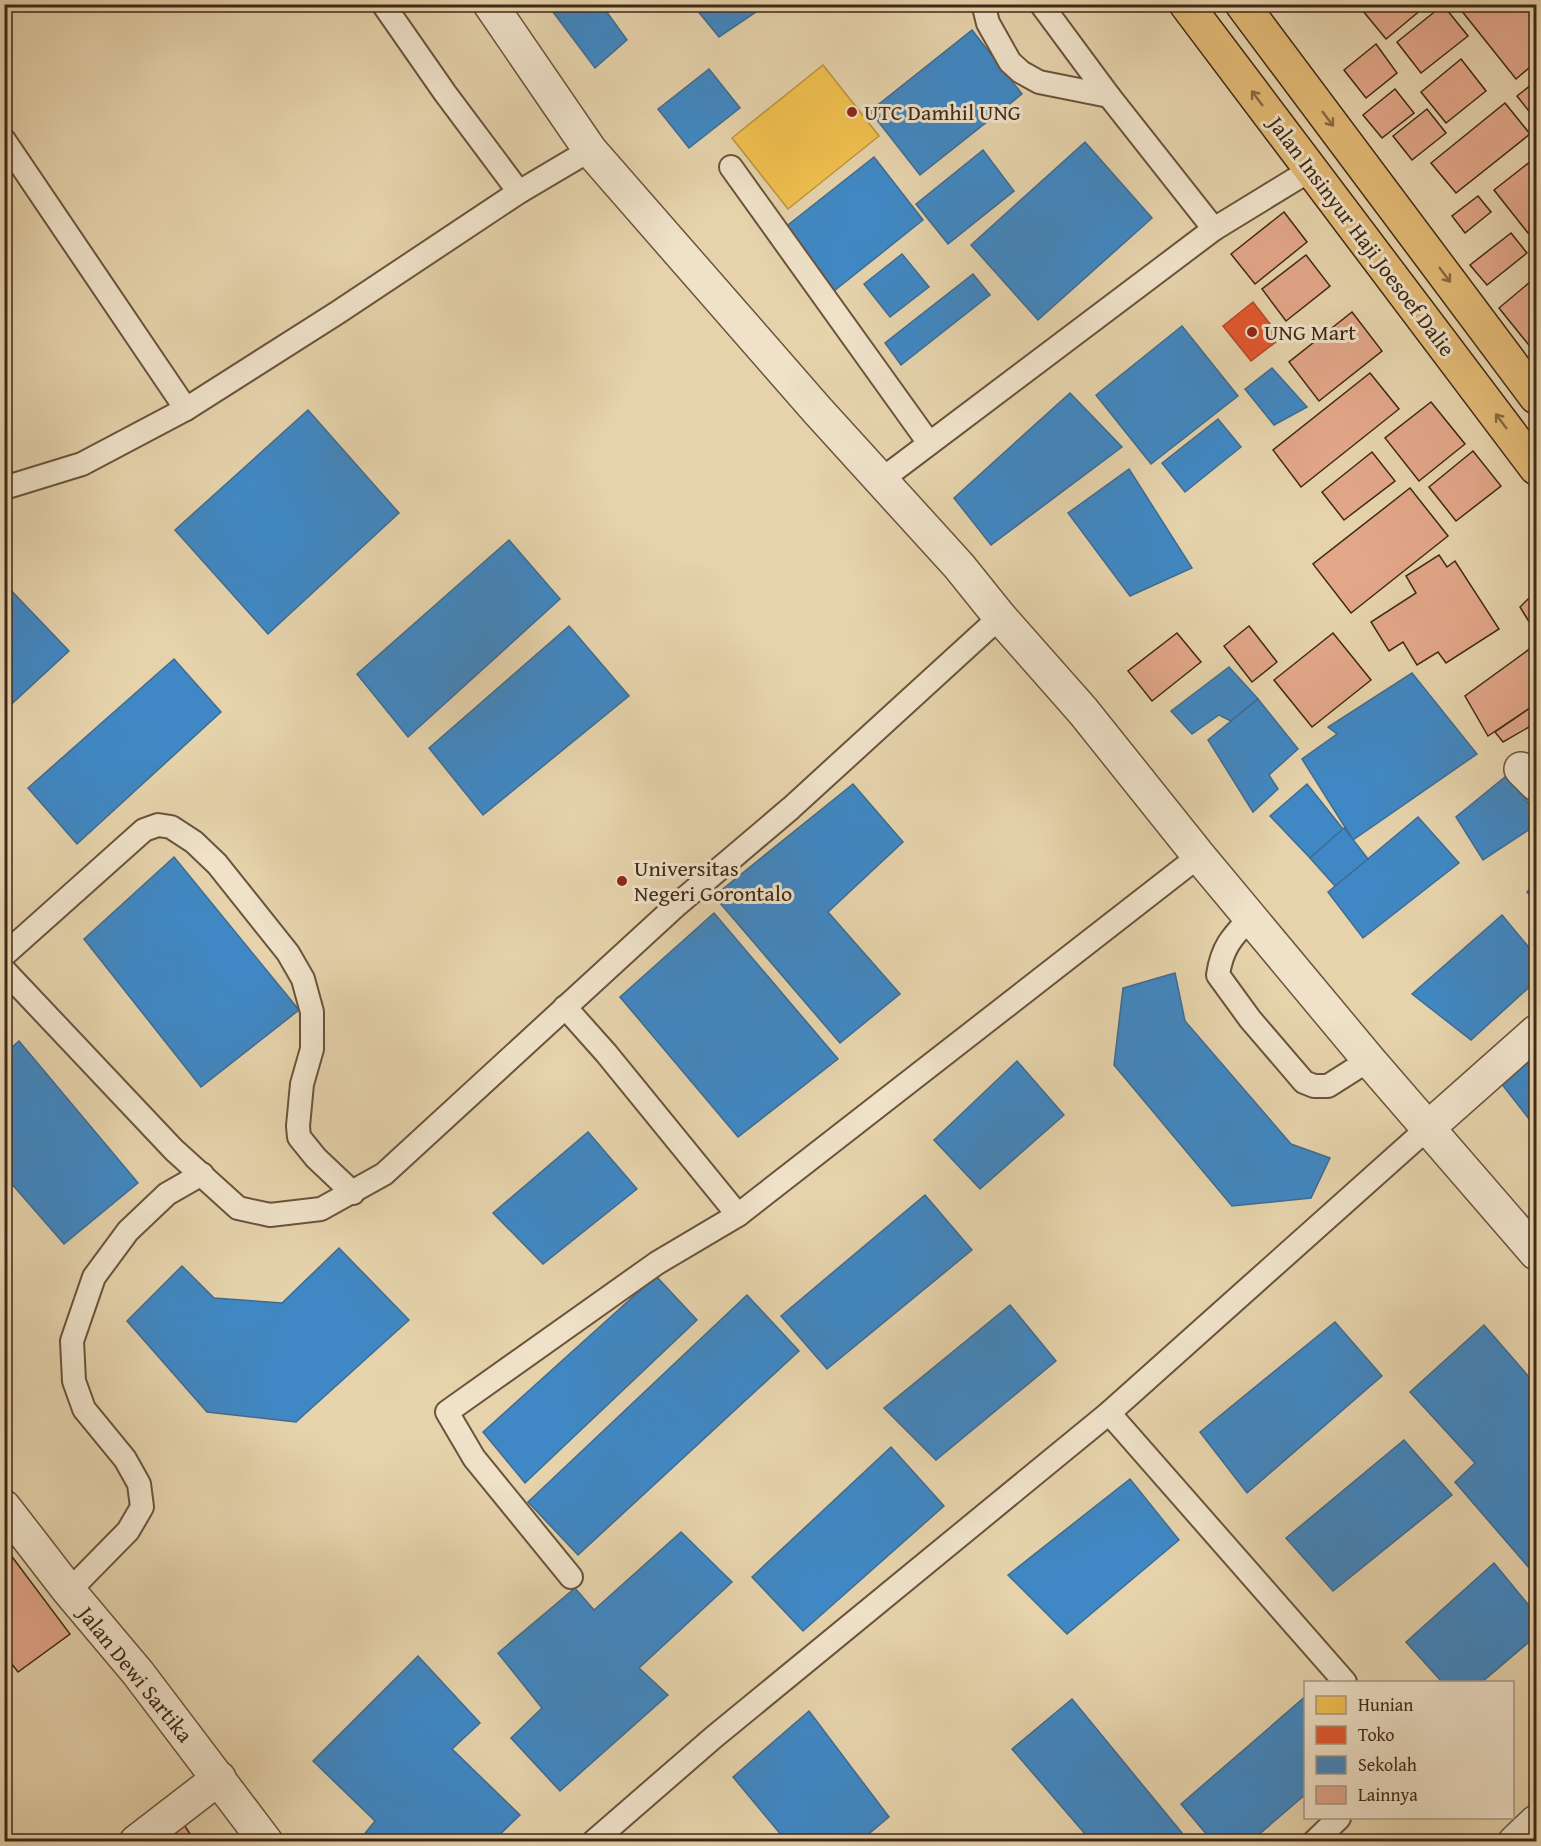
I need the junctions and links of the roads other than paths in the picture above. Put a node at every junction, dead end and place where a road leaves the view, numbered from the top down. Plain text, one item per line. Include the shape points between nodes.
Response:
1 (382, 4) edge
2 (490, 4) edge
3 (989, 4) edge
4 (1041, 4) edge
5 (1186, 4) edge
6 (1242, 4) edge
7 (1109, 96) junction
8 (4, 140) edge
9 (590, 150) junction
10 (731, 167) dead end
11 (1312, 169) junction
12 (519, 192) junction
13 (1214, 229) junction
14 (1536, 397) edge
15 (186, 409) junction
16 (929, 443) junction
17 (1536, 468) edge
18 (881, 480) junction
19 (4, 488) edge
20 (1000, 617) junction
21 (1198, 856) junction
22 (1251, 917) junction
23 (4, 955) edge
24 (4, 970) edge
25 (566, 1007) junction
26 (1536, 1032) edge
27 (1369, 1060) junction
28 (1429, 1127) junction
29 (202, 1174) junction
30 (353, 1193) junction
31 (738, 1215) junction
32 (1536, 1252) edge
33 (1109, 1413) junction
34 (4, 1507) edge
35 (571, 1577) dead end
36 (69, 1591) junction
37 (1343, 1681) edge
38 (219, 1778) junction
39 (1338, 1819) edge
40 (1536, 1822) edge
41 (136, 1842) edge
42 (266, 1842) edge
43 (593, 1842) edge
44 (1314, 1842) edge
45 (1515, 1842) edge

1 - 12 lane
2 - 9 street
3 - 7 lane via 985,11 988,23 1010,62 1021,72 1039,82
4 - 7 lane
11 -> 5 main road, Jalan Insinyur Haji Joesoef Dalie
6 -> 14 main road, Jalan Insinyur Haji Joesoef Dalie
7 - 13 lane
8 - 15 lane
9 - 12 lane
9 - 18 street
10 - 16 lane
11 - 13 lane
17 -> 11 main road, Jalan Insinyur Haji Joesoef Dalie
12 - 15 lane
13 - 16 lane
15 - 19 lane via 82,464
16 - 18 lane
18 - 20 street
20 - 21 street via 1083,711
20 - 25 lane
21 - 22 street
21 - 31 lane
22 - 27 street
22 - 27 lane via 1228,942 1218,975 1250,1019 1304,1082 1314,1086 1328,1086
23 - 30 lane via 144,830 158,825 171,827 194,842 217,864 288,952 303,979 312,1012 312,1049 302,1084 299,1137
24 - 29 lane via 174,1150
25 - 30 lane via 384,1174
25 - 31 lane
26 - 28 street
27 - 28 street
28 - 32 street
28 - 33 lane
29 - 30 lane via 238,1208 270,1215 321,1209
29 - 36 lane via 167,1194 128,1231 94,1277 72,1341 74,1381 84,1408 125,1459 139,1484 142,1507 129,1531
31 - 35 lane via 657,1263 447,1412 474,1458
33 - 37 lane
33 - 43 lane
34 - 36 street, Jalan Dewi Sartika
36 - 38 street, Jalan Dewi Sartika
38 - 41 street
38 - 42 street, Jalan Dewi Sartika
39 - 44 lane
40 - 45 street

